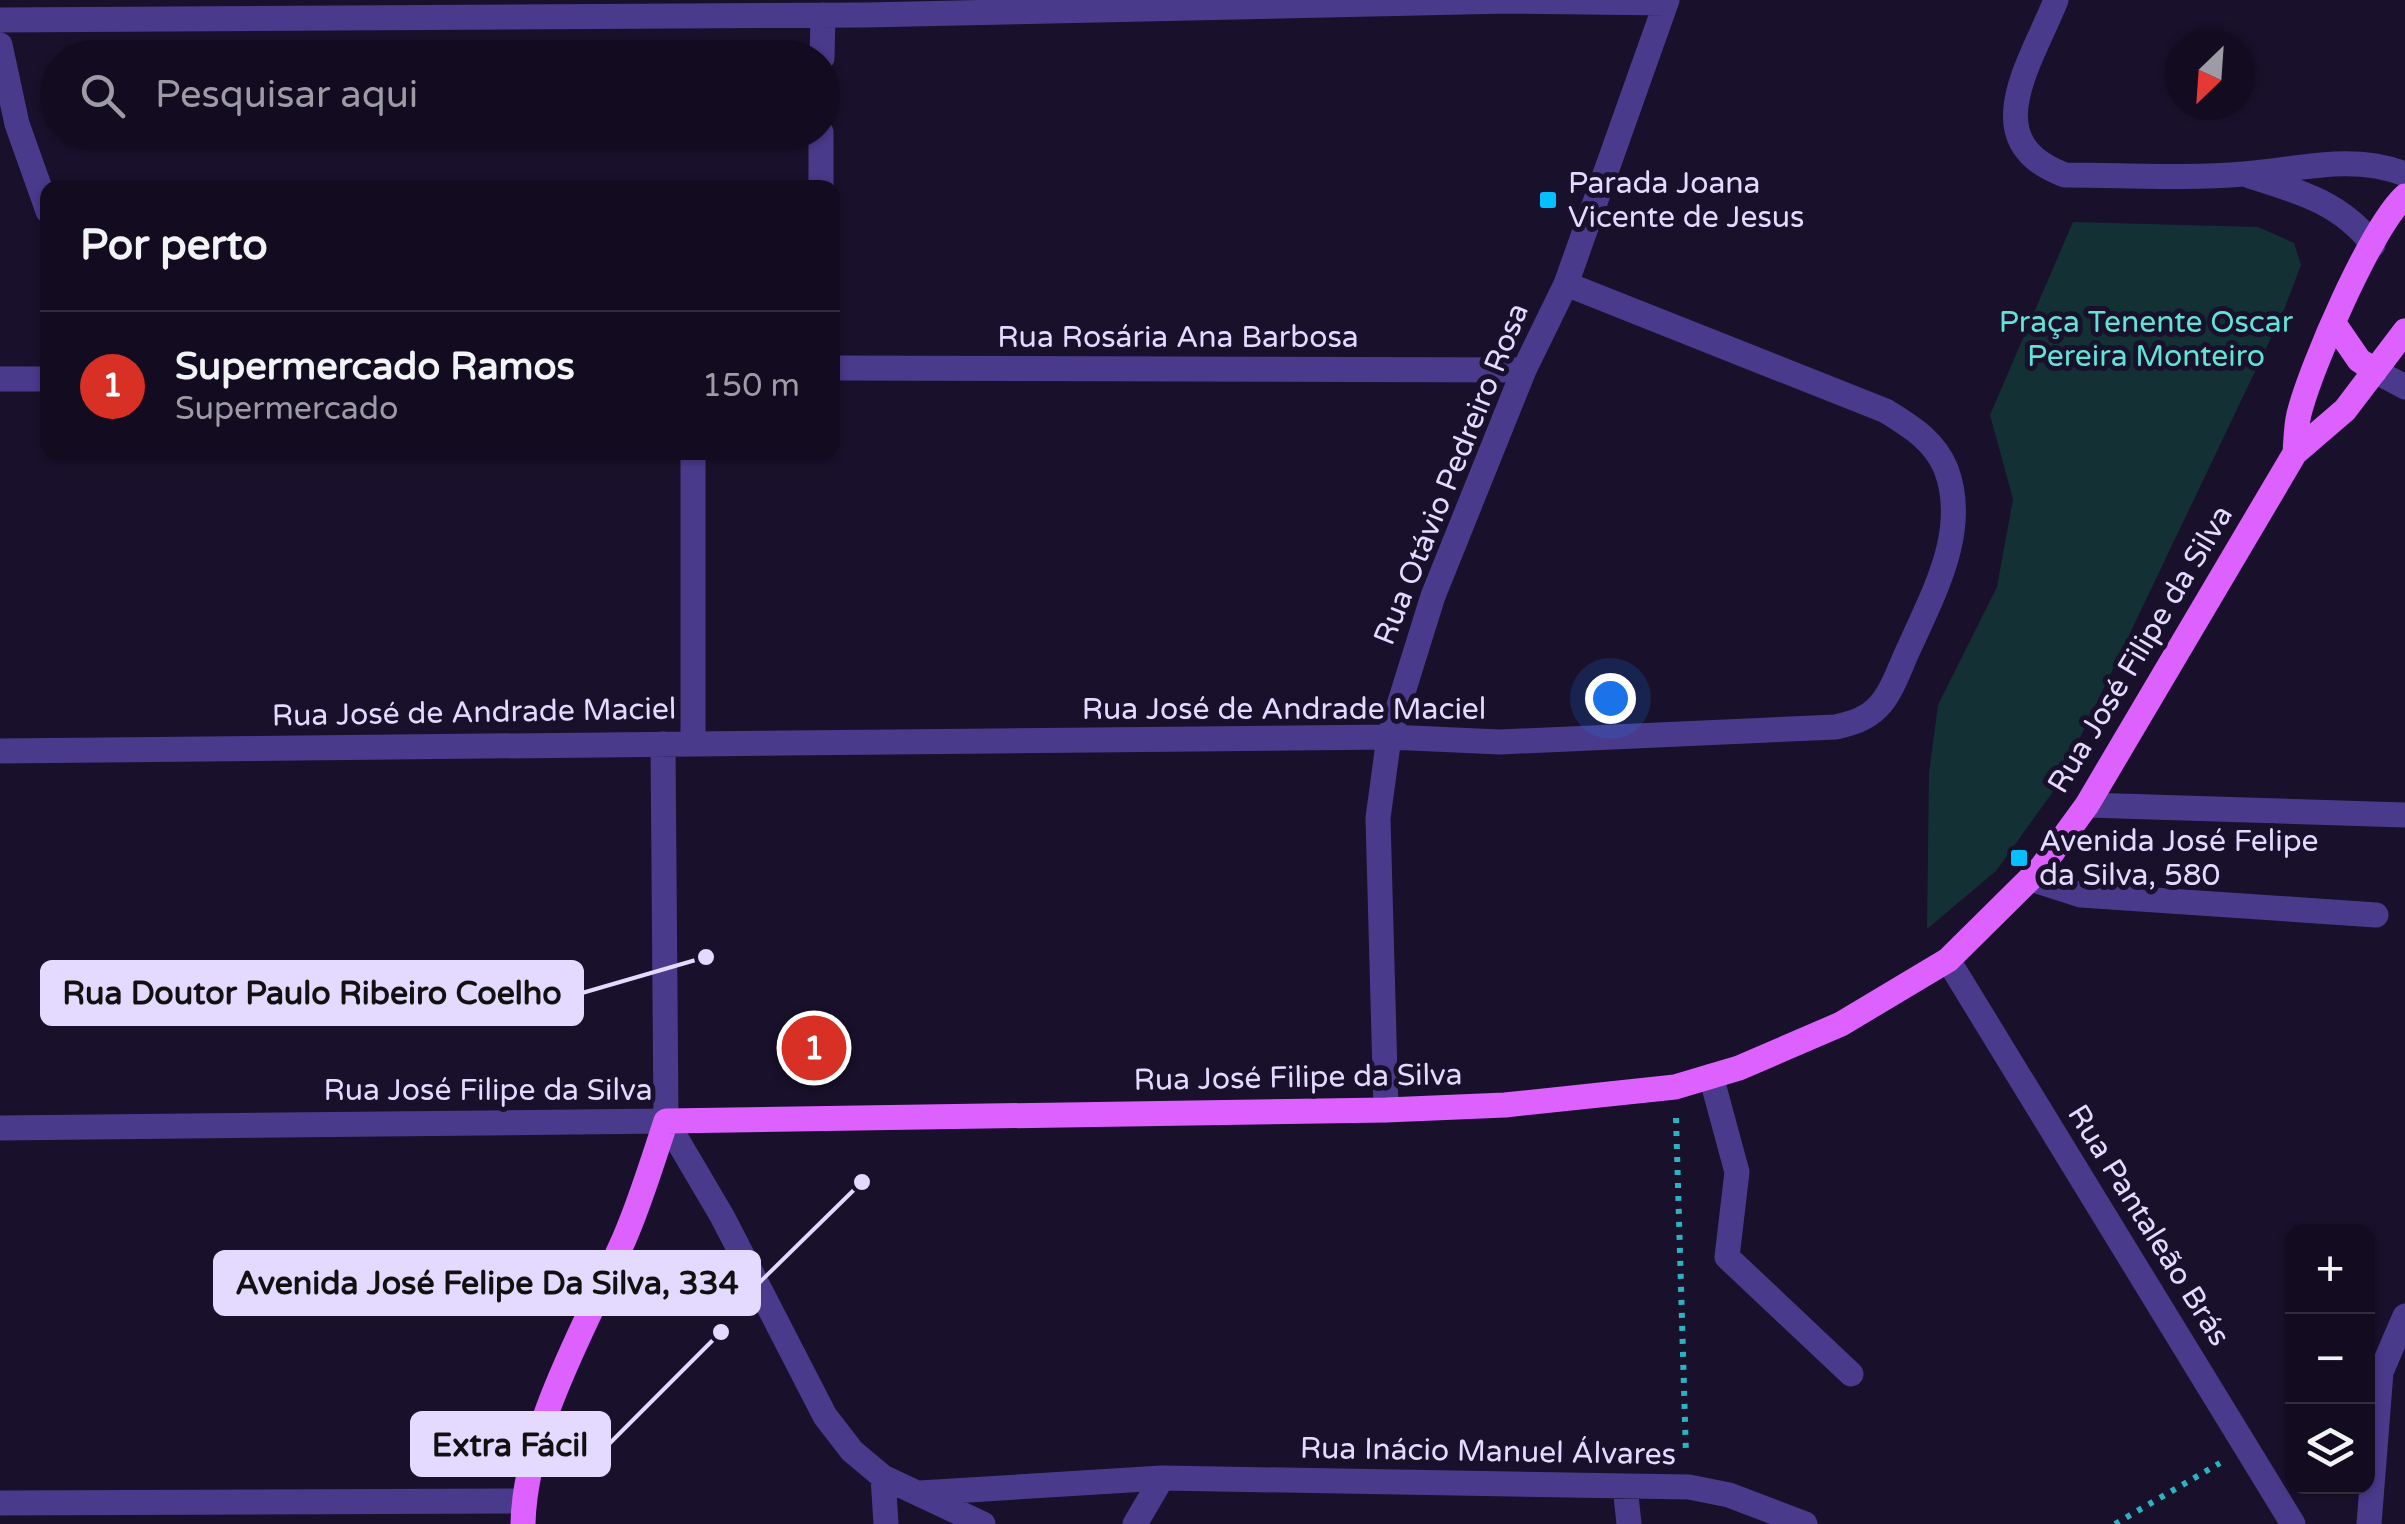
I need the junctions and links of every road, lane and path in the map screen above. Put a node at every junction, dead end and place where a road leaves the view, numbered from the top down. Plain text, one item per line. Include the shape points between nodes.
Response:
1 (2056, 0) edge
2 (1666, 2) edge
3 (865, 8) edge
4 (822, 15) junction
5 (0, 20) edge
6 (822, 40) edge
7 (0, 45) edge
8 (822, 150) edge
9 (2246, 174) junction
10 (2405, 174) edge
11 (821, 180) edge
12 (40, 189) edge
13 (2405, 196) edge
14 (2373, 245) junction
15 (1566, 284) junction
16 (2335, 325) junction
17 (2405, 331) edge
18 (840, 368) edge
19 (1524, 370) junction
20 (2375, 371) junction
21 (40, 378) edge
22 (0, 380) edge
23 (2405, 387) edge
24 (2295, 452) junction
25 (693, 460) edge
26 (1388, 736) junction
27 (694, 741) junction
28 (663, 744) junction
29 (0, 751) edge
30 (2087, 805) junction
31 (2405, 815) edge
32 (2031, 878) junction
33 (2376, 915) dead end
34 (1948, 960) junction
35 (1711, 1076) junction
36 (1675, 1087) junction
37 (1386, 1110) junction
38 (666, 1122) junction
39 (0, 1128) edge
40 (2405, 1316) edge
41 (1851, 1374) dead end
42 (2247, 1447) junction
43 (884, 1477) junction
44 (1162, 1478) junction
45 (1625, 1486) junction
46 (1689, 1486) junction
47 (916, 1494) junction
48 (0, 1503) edge
49 (523, 1513) edge
50 (886, 1524) edge
51 (983, 1524) edge
52 (1135, 1524) edge
53 (1629, 1524) edge
54 (1805, 1524) edge
55 (2116, 1524) edge
56 (2293, 1524) edge
57 (2369, 1524) edge

1 - 9 street via 2017,102 2014,127 2029,157 2065,176
2 - 3 street
2 - 15 street, Rua Otávio Pedreiro Rosa
3 - 4 street
4 - 5 street
4 - 6 street
7 - 12 street
8 - 11 street
9 - 10 street via 2304,163
9 - 14 street via 2332,206
13 - 14 main road, Rua José Filipe da Silva
14 - 16 main road, Rua José Filipe da Silva
15 - 19 street, Rua Otávio Pedreiro Rosa
15 - 26 street, Rua José de Andrade Maciel via 1886,411 1926,437 1945,468 1954,504 1942,575 1890,688 1861,720 1836,727 1500,742
16 - 20 main road
16 - 24 main road, Rua José Filipe da Silva via 2299,416
17 - 20 main road, Rua José Filipe da Silva
18 - 19 street, Rua Rosária Ana Barbosa
19 - 26 street, Rua Otávio Pedreiro Rosa via 1433,596
20 - 23 street
20 - 24 main road, Rua José Filipe da Silva via 2345,410
21 - 22 street
24 - 30 main road, Rua José Filipe da Silva
25 - 27 street
26 - 27 street, Rua José de Andrade Maciel
26 - 37 street, Rua Otávio Pedreiro Rosa via 1378,818
27 - 28 street, Rua José de Andrade Maciel
28 - 29 street, Rua José de Andrade Maciel
28 - 38 street
30 - 31 street
30 - 32 main road, Rua José Filipe da Silva
32 - 33 street via 2081,895
32 - 34 main road, Rua José Filipe da Silva
34 - 35 main road, Rua José Filipe da Silva via 1840,1024
34 - 42 street, Rua Pantaleão Brás
35 - 36 main road, Rua José Filipe da Silva
35 - 41 street via 1738,1172 1728,1256
36 - 37 main road, Rua José Filipe da Silva
36 - 46 path
37 - 38 main road, Rua José Filipe da Silva
38 - 39 street, Rua José Filipe da Silva
38 - 43 street via 825,1416
38 - 49 main road via 628,1230 548,1414
40 - 57 street via 2380,1372
42 - 55 path
42 - 56 street, Rua Pantaleão Brás
43 - 47 street
43 - 50 street
44 - 45 street, Rua Inácio Manuel Álvares
44 - 47 street, Rua Inácio Manuel Álvares
44 - 52 street
45 - 46 street, Rua Inácio Manuel Álvares
45 - 53 street
46 - 54 street, Rua Inácio Manuel Álvares
47 - 51 street
48 - 49 street

